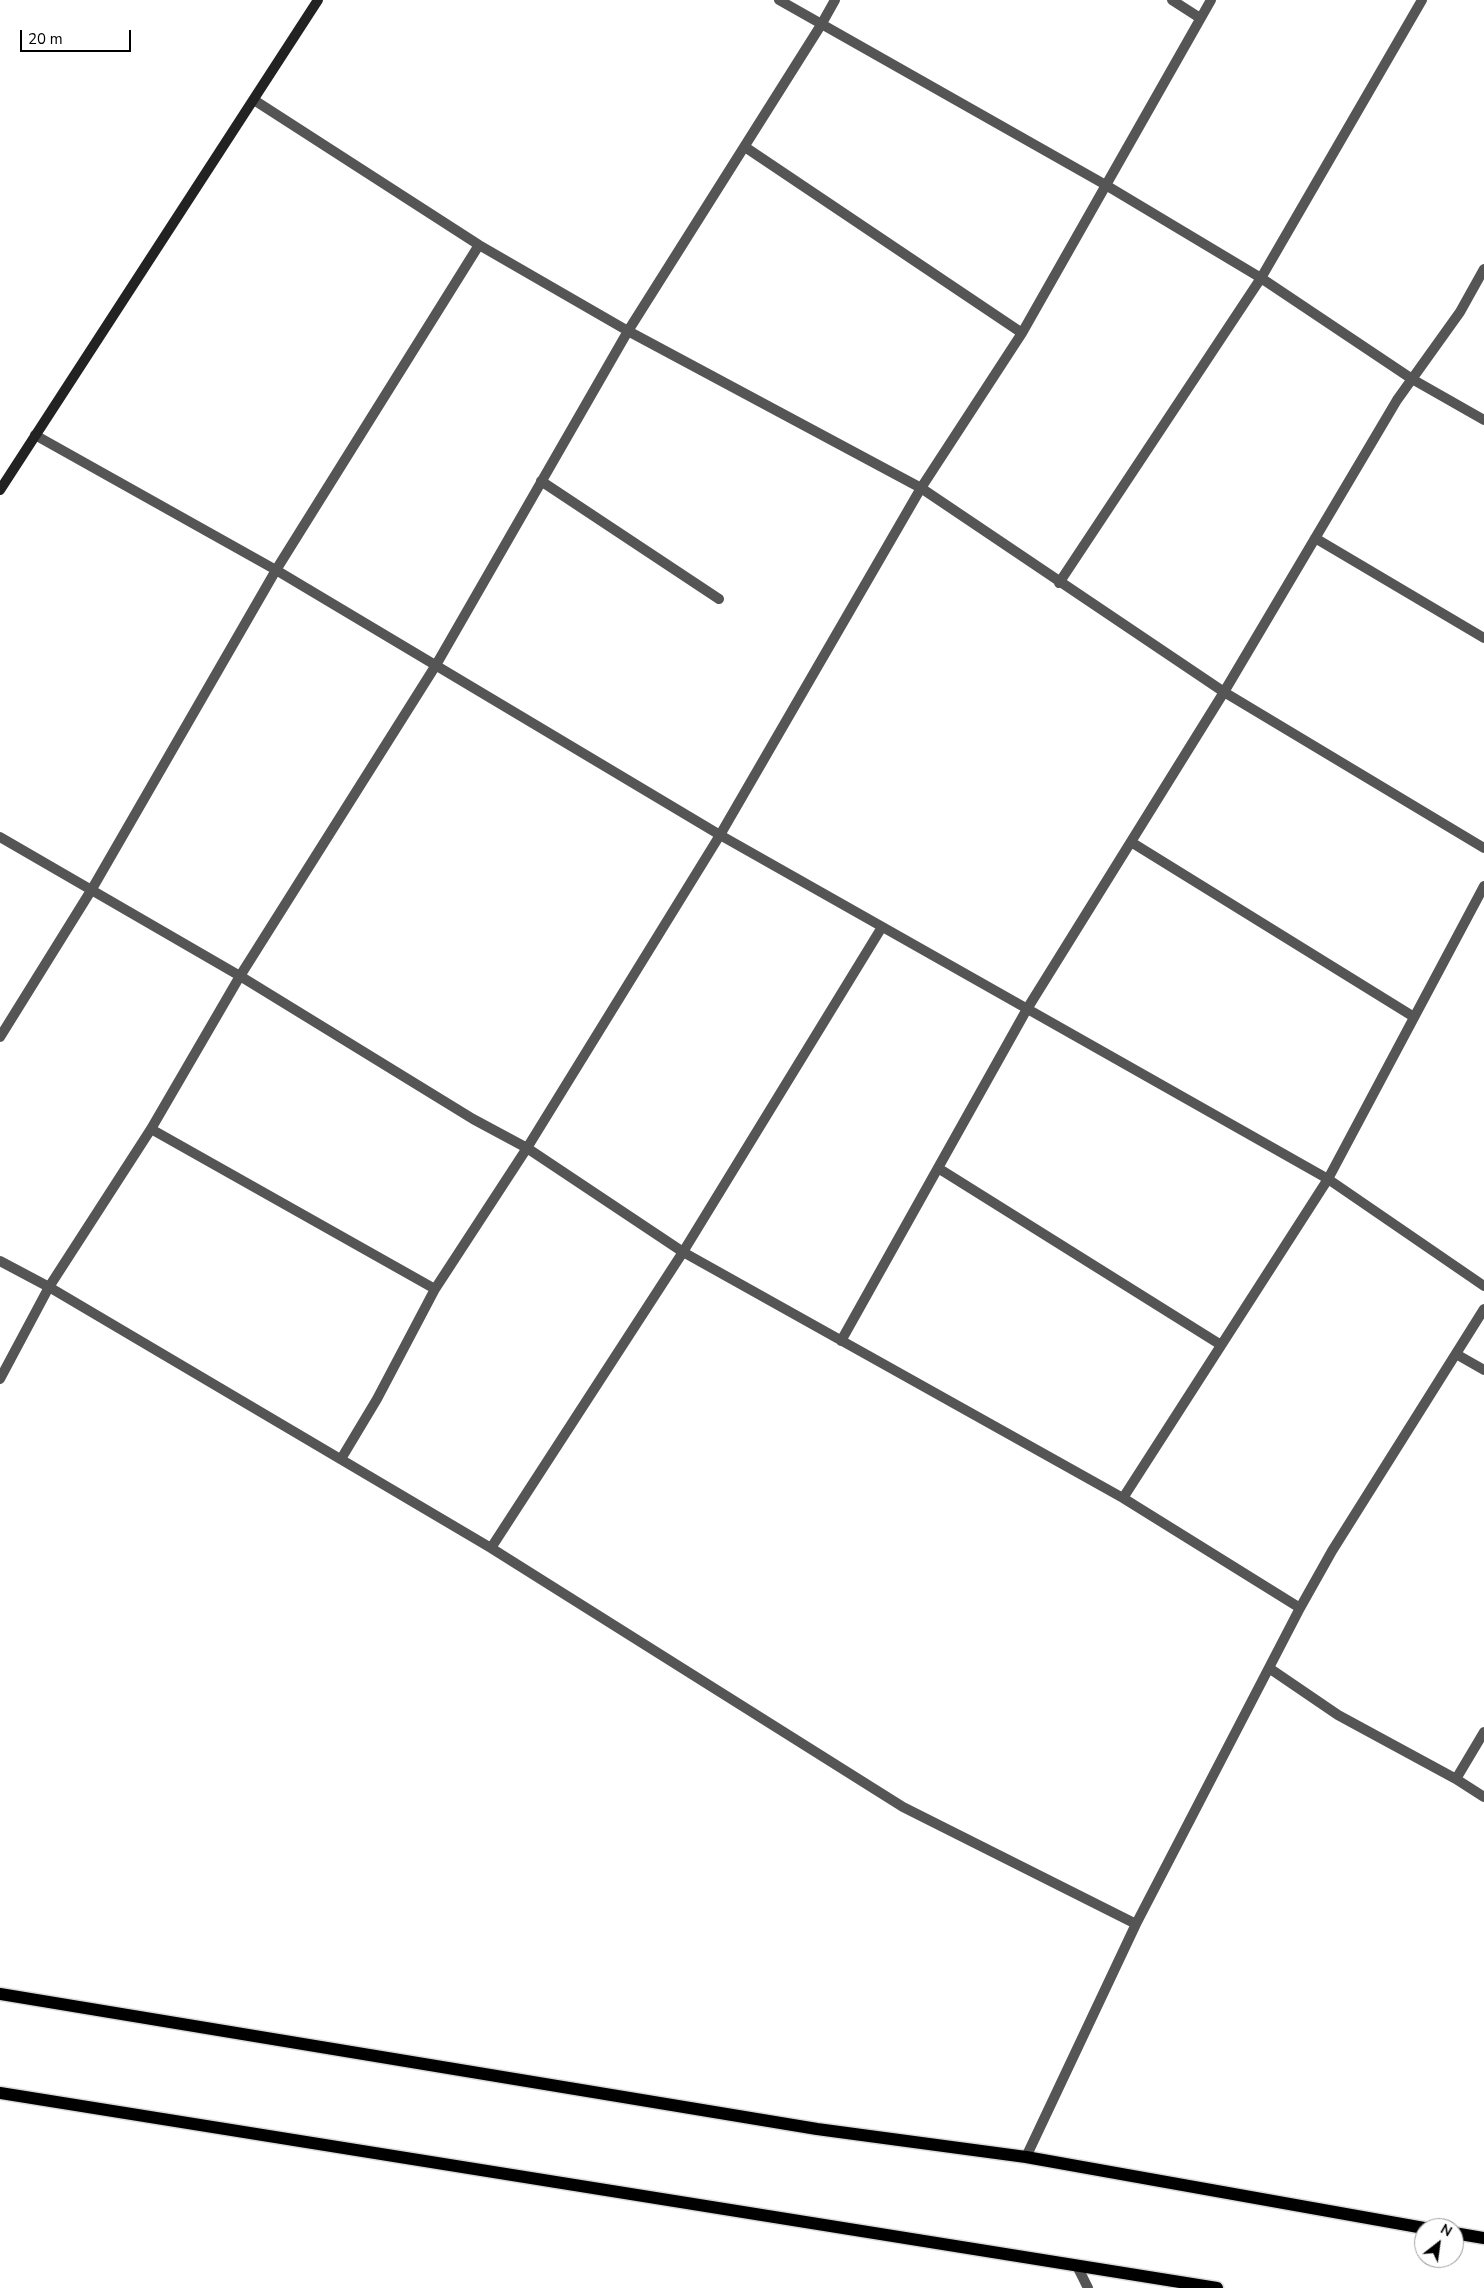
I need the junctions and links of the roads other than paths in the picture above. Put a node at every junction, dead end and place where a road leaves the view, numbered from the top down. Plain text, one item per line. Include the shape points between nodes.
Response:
1 (318, 0) edge
2 (779, 0) edge
3 (835, 0) edge
4 (1172, 0) edge
5 (1211, 0) edge
6 (1422, 0) edge
7 (1200, 18) junction
8 (821, 25) junction
9 (254, 100) junction
10 (745, 147) junction
11 (1104, 184) junction
12 (479, 245) junction
13 (1484, 269) edge
14 (1261, 278) junction
15 (628, 331) junction
16 (1022, 333) junction
17 (1412, 379) junction
18 (1484, 420) edge
19 (35, 435) junction
20 (542, 481) junction
21 (920, 488) junction
22 (0, 490) edge
23 (1315, 538) junction
24 (276, 570) junction
25 (1059, 583) junction
26 (719, 599) dead end
27 (1484, 638) edge
28 (436, 665) junction
29 (1224, 692) junction
30 (720, 835) junction
31 (0, 837) edge
32 (1130, 842) junction
33 (1484, 848) edge
34 (1484, 886) edge
35 (92, 890) junction
36 (882, 927) junction
37 (240, 976) junction
38 (1027, 1009) junction
39 (1414, 1017) junction
40 (0, 1037) edge
41 (151, 1129) junction
42 (527, 1148) junction
43 (938, 1168) junction
44 (1328, 1178) junction
45 (683, 1252) junction
46 (0, 1261) edge
47 (1484, 1286) edge
48 (49, 1288) junction
49 (435, 1289) junction
50 (1484, 1309) edge
51 (841, 1341) junction
52 (1221, 1345) junction
53 (1456, 1354) junction
54 (1484, 1370) edge
55 (0, 1379) edge
56 (341, 1459) junction
57 (1123, 1498) junction
58 (491, 1548) junction
59 (1300, 1608) junction
60 (1270, 1668) junction
61 (1484, 1732) edge
62 (1456, 1779) junction
63 (1484, 1797) edge
64 (1136, 1924) junction
65 (0, 1994) edge
66 (0, 2093) edge
67 (1026, 2157) junction
68 (1414, 2226) edge
69 (1464, 2235) edge
70 (1484, 2238) edge
71 (1077, 2266) junction
72 (1088, 2288) edge
73 (1217, 2288) edge

1 - 9 main road
2 - 8 street
3 - 8 street
4 - 7 street
5 - 7 street
6 - 14 street
7 - 11 street
8 - 10 street
8 - 11 street
9 - 12 street
9 - 19 main road
10 - 15 street
10 - 16 street
11 - 14 street
11 - 16 street
12 - 15 street
12 - 24 street
13 - 17 street via 1460,312
14 - 17 street
14 - 25 street
15 - 20 street
15 - 21 street
16 - 21 street
17 - 18 street
17 - 23 street
19 - 22 main road
19 - 24 street
20 - 26 street
20 - 28 street
21 - 25 street
21 - 30 street
23 - 27 street
23 - 29 street
24 - 28 street
24 - 35 street
25 - 29 street
28 - 30 street
28 - 37 street
29 - 32 street
29 - 33 street
30 - 36 street
30 - 42 street
31 - 35 street
32 - 38 street
32 - 39 street
34 - 39 street
35 - 37 street
35 - 40 street
36 - 38 street
36 - 45 street
37 - 41 street
37 - 42 street via 465,1114
38 - 43 street
38 - 44 street
39 - 44 street
41 - 48 street
41 - 49 street
42 - 45 street
42 - 49 street
43 - 51 street
43 - 52 street
44 - 47 street
44 - 52 street
45 - 51 street
45 - 58 street
46 - 48 street
48 - 55 street
48 - 56 street
49 - 56 street
50 - 53 street
51 - 57 street
52 - 57 street
53 - 54 street
53 - 59 street via 1332,1551
56 - 58 street
57 - 59 street
58 - 64 street via 903,1807
59 - 60 street
60 - 62 street via 1338,1715
60 - 64 street
61 - 62 street
62 - 63 street
64 - 67 street
65 - 67 main road via 816,2129
66 - 71 main road
67 - 68 main road
69 - 70 main road
71 - 72 street
71 - 73 main road

